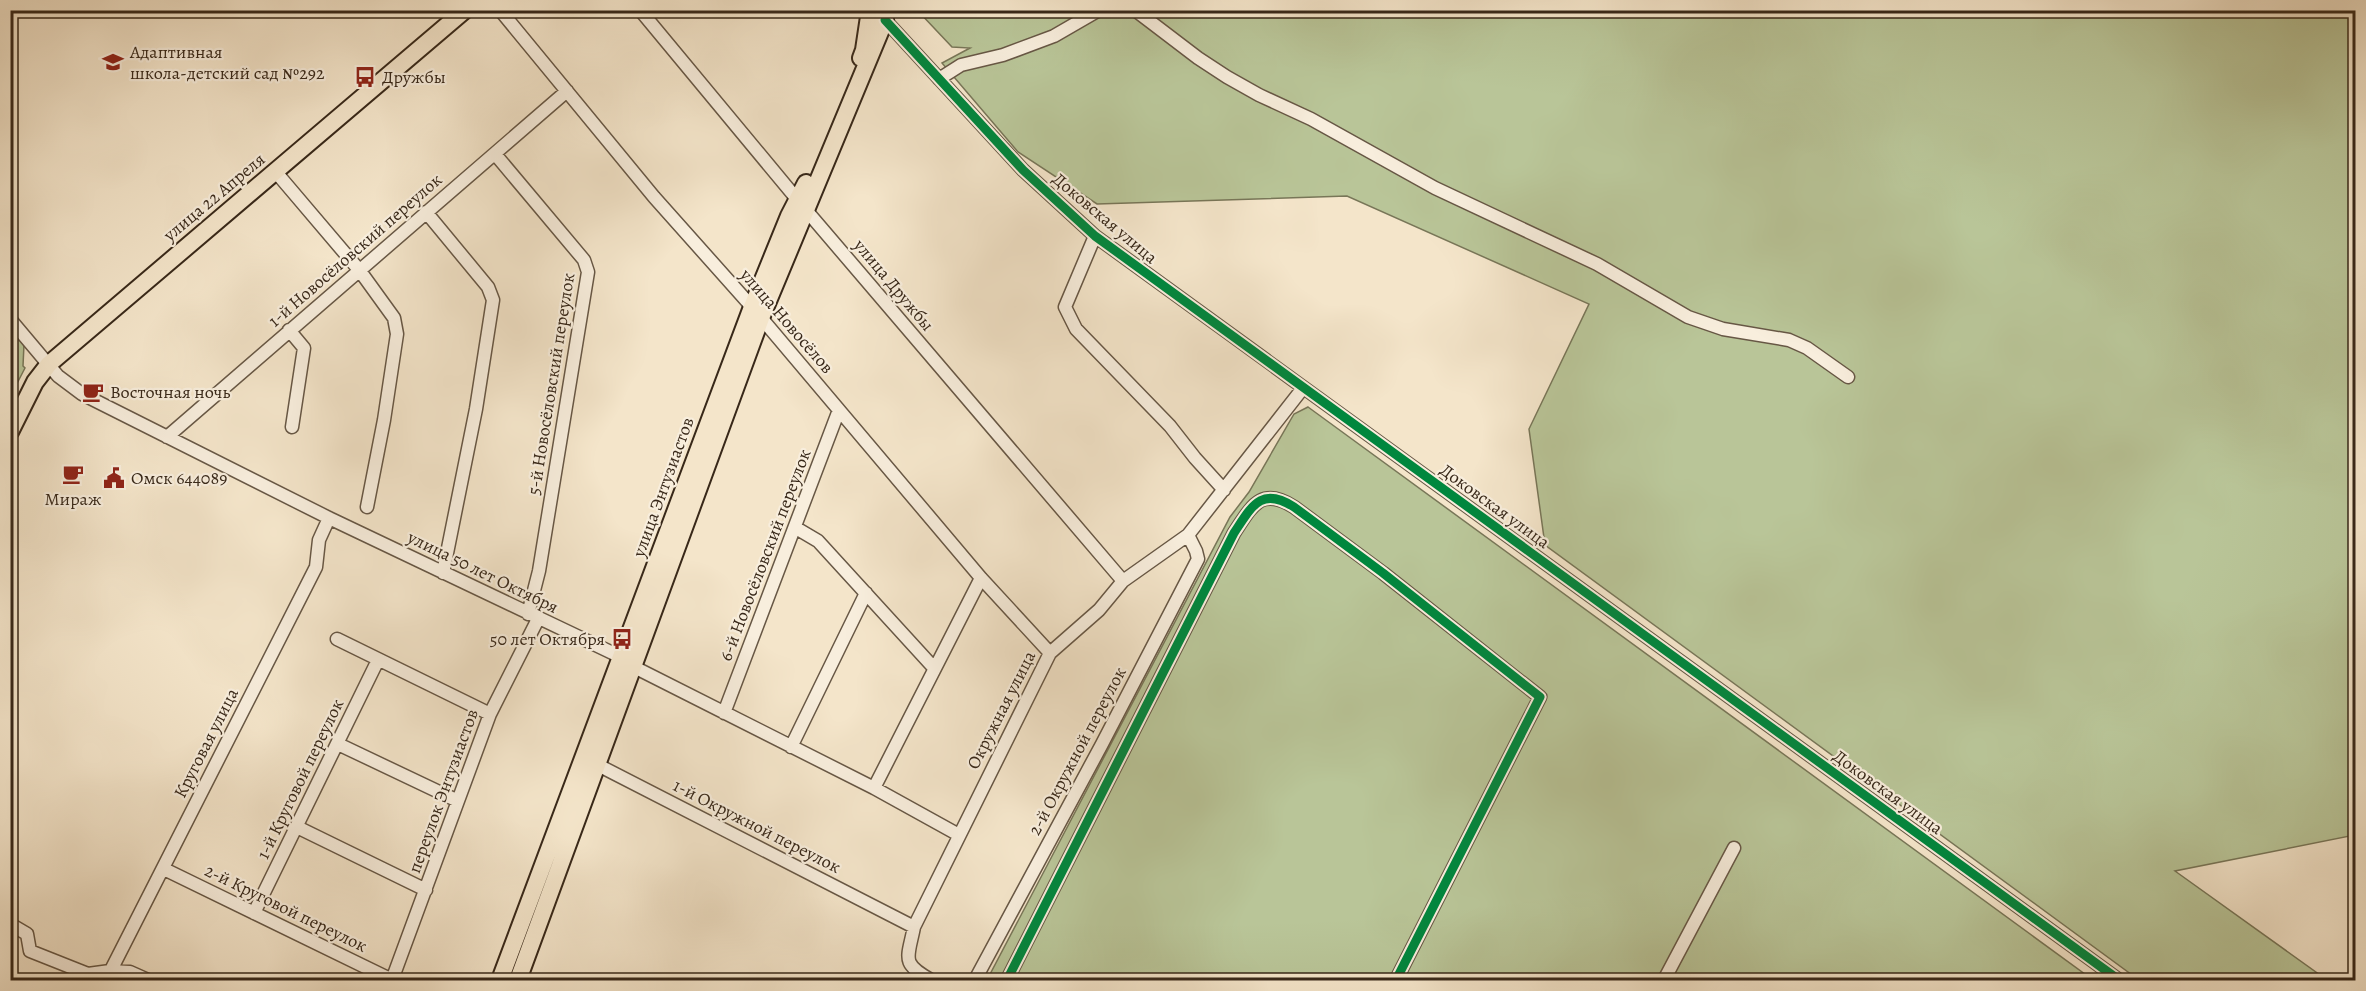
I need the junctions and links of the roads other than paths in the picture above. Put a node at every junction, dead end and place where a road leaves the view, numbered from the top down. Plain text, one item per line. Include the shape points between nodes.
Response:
1 (465, 10) edge
2 (500, 10) edge
3 (640, 10) edge
4 (870, 10) edge
5 (1099, 10) edge
6 (1135, 10) edge
7 (881, 15) edge
8 (939, 79) junction
9 (567, 91) junction
10 (495, 154) junction
11 (275, 171) junction
12 (803, 205) junction
13 (426, 212) junction
14 (1095, 236) junction
15 (360, 271) junction
16 (757, 313) junction
17 (10, 319) edge
18 (289, 330) junction
19 (49, 364) junction
20 (1848, 377) dead end
21 (1303, 388) junction
22 (839, 410) junction
23 (291, 427) dead end
24 (10, 432) edge
25 (166, 437) junction
26 (1224, 490) junction
27 (368, 507) dead end
28 (328, 518) junction
29 (796, 528) junction
30 (1188, 535) junction
31 (443, 573) junction
32 (981, 578) junction
33 (1123, 581) junction
34 (866, 593) junction
35 (533, 616) junction
36 (337, 639) dead end
37 (1050, 652) junction
38 (378, 660) junction
39 (626, 662) junction
40 (934, 668) junction
41 (724, 713) junction
42 (490, 714) junction
43 (338, 744) junction
44 (791, 747) junction
45 (590, 761) junction
46 (874, 788) junction
47 (458, 801) junction
48 (297, 827) junction
49 (959, 835) junction
50 (1734, 848) dead end
51 (164, 869) junction
52 (426, 890) junction
53 (254, 913) junction
54 (10, 924) edge
55 (914, 927) junction
56 (108, 976) edge
57 (392, 980) edge
58 (148, 981) edge
59 (500, 981) edge
60 (518, 981) edge
61 (930, 981) edge
62 (975, 981) edge
63 (1007, 981) edge
64 (1396, 981) edge
65 (1664, 981) edge
66 (2119, 981) edge

1 - 11 main road, улица 22 Апреля
2 - 9 street, улица Новосёлов
3 - 12 street, улица Дружбы
4 - 12 main road, улица Энтузиастов via 864,50
5 - 8 street via 1054,36 961,65
6 - 20 street via 1227,77 1435,188 1597,264 1688,317 1723,329 1790,340
7 - 8 street, Доковская улица
7 - 12 main road, улица Энтузиастов
8 - 14 street, Доковская улица via 1023,170
9 - 10 street, 1-й Новосёловский переулок
9 - 16 street, улица Новосёлов
10 - 13 street, 1-й Новосёловский переулок
10 - 35 street, 5-й Новосёловский переулок via 584,260 588,272
11 - 15 street
11 - 19 main road, улица 22 Апреля
12 - 16 main road, улица Энтузиастов via 789,216
12 - 33 street, улица Дружбы
13 - 15 street, 1-й Новосёловский переулок
13 - 31 street via 488,286 493,300
14 - 21 street, Доковская улица
14 - 26 street, Доковская улица via 1065,307 1076,329 1170,426
15 - 18 street, 1-й Новосёловский переулок
15 - 27 street via 394,318 397,334
16 - 22 street, улица Новосёлов
16 - 39 main road, улица Энтузиастов
17 - 19 street, улица 50 лет Октября
18 - 23 street via 304,348
18 - 25 street, 1-й Новосёловский переулок
19 - 24 main road, улица 22 Апреля via 35,382
19 - 25 street, улица 50 лет Октября via 82,394
21 - 26 street, Окружная улица
21 - 66 street, Доковская улица
22 - 29 street, 6-й Новосёловский переулок
22 - 32 street, улица Новосёлов
25 - 28 street, улица 50 лет Октября
26 - 30 street, Окружная улица
28 - 31 street, улица 50 лет Октября
28 - 51 street, Круговая улица via 319,540 316,567
29 - 34 street via 818,541
29 - 41 street, 6-й Новосёловский переулок
30 - 33 street, Окружная улица
30 - 62 street, 2-й Окружной переулок via 1198,559
31 - 35 street, улица 50 лет Октября
32 - 37 street, улица Новосёлов
32 - 40 street
33 - 37 street, Окружная улица via 1099,610
34 - 40 street
34 - 44 street
35 - 39 street, улица 50 лет Октября
35 - 42 street, переулок Энтузиастов
36 - 38 street
37 - 49 street, Окружная улица
38 - 42 street
38 - 43 street, 1-й Круговой переулок
39 - 41 street, улица 50 лет Октября
39 - 45 main road, улица Энтузиастов
40 - 46 street
41 - 44 street, улица 50 лет Октября
42 - 47 street, переулок Энтузиастов
43 - 47 street
43 - 48 street, 1-й Круговой переулок
44 - 46 street, улица 50 лет Октября
45 - 55 street, 1-й Окружной переулок
45 - 59 main road, улица Энтузиастов
45 - 60 main road, улица Энтузиастов
46 - 49 street, улица 50 лет Октября
47 - 52 street, переулок Энтузиастов
48 - 52 street
48 - 53 street, 1-й Круговой переулок
49 - 55 street, Окружная улица
50 - 65 street
51 - 53 street, 2-й Круговой переулок
51 - 56 street, Круговая улица
52 - 57 street, переулок Энтузиастов
53 - 57 street, 2-й Круговой переулок
54 - 56 street via 27,934 30,951 88,974
55 - 61 street, Окружная улица via 909,966
56 - 58 street via 130,972
63 - 64 street via 1234,533 1248,512 1269,497 1294,507 1540,697

